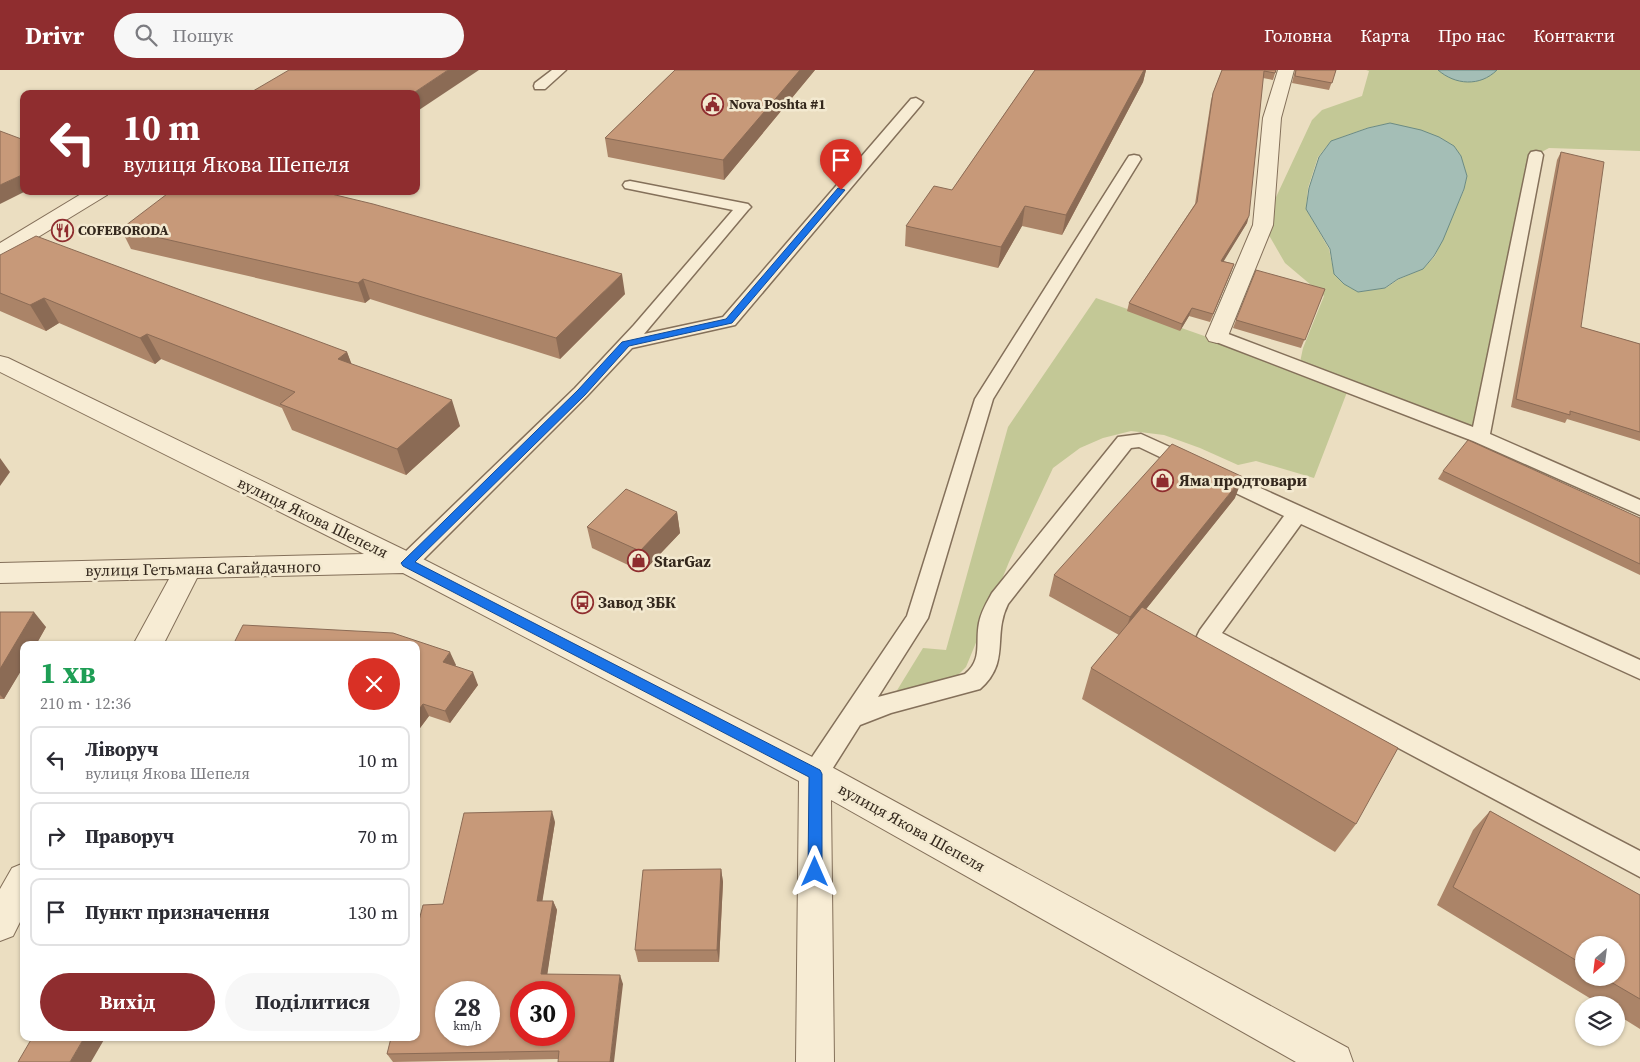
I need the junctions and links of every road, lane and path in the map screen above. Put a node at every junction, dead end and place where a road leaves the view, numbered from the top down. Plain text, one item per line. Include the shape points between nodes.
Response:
1 (560, 70) edge
2 (1286, 70) edge
3 (540, 86) dead end
4 (916, 102) dead end
5 (1536, 155) dead end
6 (1134, 159) dead end
7 (630, 185) dead end
8 (93, 195) edge
9 (0, 252) edge
10 (1217, 336) joint
11 (626, 344) junction
12 (0, 363) edge
13 (1480, 437) junction
14 (1640, 508) edge
15 (1297, 514) junction
16 (407, 563) junction
17 (188, 569) junction
18 (0, 572) edge
19 (150, 641) edge
20 (1640, 670) edge
21 (852, 718) junction
22 (815, 774) junction
23 (1640, 864) edge
24 (20, 886) edge
25 (0, 924) edge
26 (815, 1062) edge
27 (1334, 1062) edge

1 - 3 lane
2 - 10 street via 1272,118 1264,225
4 - 11 lane via 729,321
5 - 13 lane
6 - 21 lane via 984,399 916,618
7 - 11 lane via 743,207
8 - 9 street
10 - 13 lane
11 - 16 lane
12 - 16 street, вулиця Якова Шепеля
13 - 14 lane
15 - 20 lane
15 - 21 lane via 1141,440 1125,442 1000,599 990,626 988,664 982,675 972,682 887,704
15 - 23 lane via 1208,636
16 - 17 street, вулиця Гетьмана Сагайдачного
16 - 22 street, вулиця Якова Шепеля
17 - 18 street, вулиця Гетьмана Сагайдачного
17 - 19 street
21 - 22 lane
22 - 26 street
22 - 27 street, вулиця Якова Шепеля
24 - 25 street

